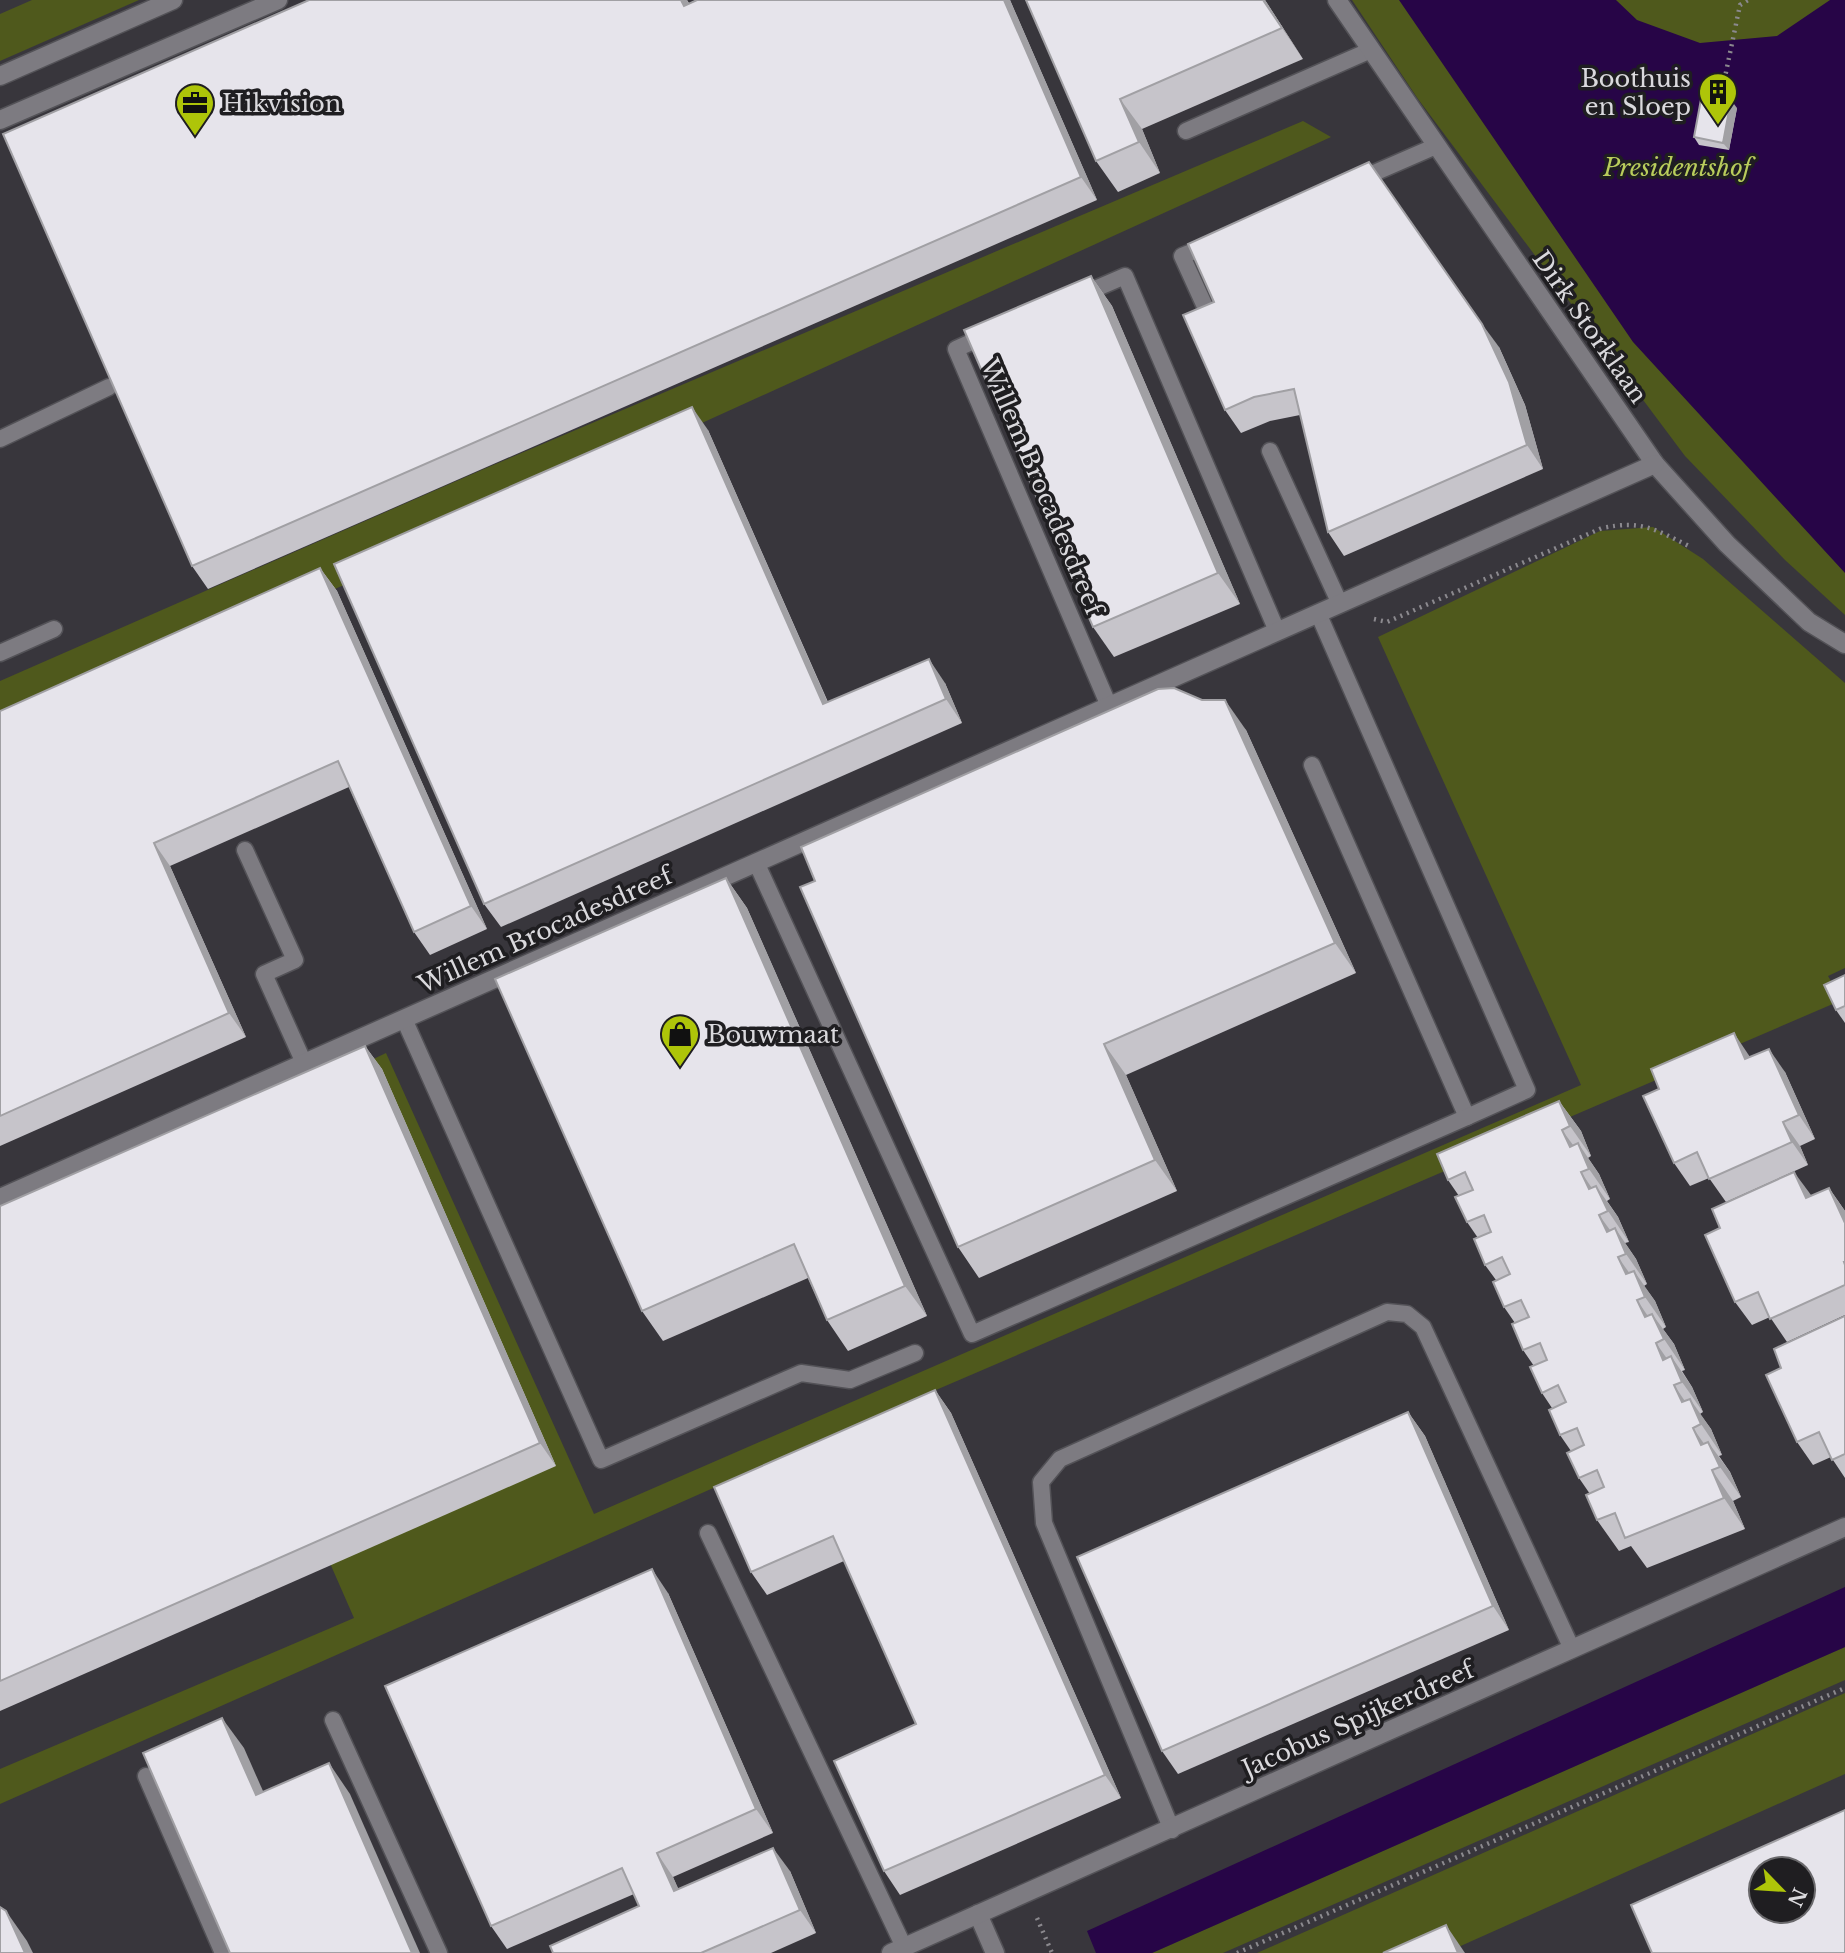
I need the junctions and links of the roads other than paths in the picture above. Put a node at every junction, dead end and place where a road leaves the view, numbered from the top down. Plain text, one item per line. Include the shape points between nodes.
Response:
1 (173, 0) edge
2 (278, 0) edge
3 (1338, 0) edge
4 (1371, 50) junction
5 (0, 76) edge
6 (0, 120) edge
7 (1186, 131) dead end
8 (1436, 146) junction
9 (1347, 185) edge
10 (1220, 240) edge
11 (1064, 302) edge
12 (1212, 322) edge
13 (1004, 328) edge
14 (109, 387) edge
15 (0, 439) edge
16 (1270, 451) dead end
17 (1655, 464) junction
18 (1329, 609) junction
19 (54, 629) dead end
20 (1277, 631) junction
21 (1845, 644) edge
22 (0, 653) edge
23 (1109, 706) junction
24 (1312, 765) dead end
25 (245, 850) dead end
26 (757, 862) junction
27 (404, 1019) junction
28 (304, 1063) junction
29 (1466, 1117) junction
30 (0, 1198) edge
31 (915, 1353) dead end
32 (1845, 1527) edge
33 (708, 1533) dead end
34 (1572, 1649) junction
35 (333, 1720) dead end
36 (146, 1776) edge
37 (1172, 1830) junction
38 (978, 1914) junction
39 (897, 1950) edge
40 (223, 1953) edge
41 (439, 1953) edge
42 (995, 1953) edge

1 - 5 street
2 - 6 street
3 - 4 street, Dirk Storklaan
4 - 7 lane
4 - 8 street, Dirk Storklaan
8 - 9 lane
8 - 17 street, Dirk Storklaan
10 - 12 lane via 1182,256
11 - 20 lane via 1125,276
13 - 23 lane, Willem Brocadesdreef via 956,349
14 - 15 lane
16 - 18 lane
17 - 18 street, Willem Brocadesdreef
17 - 21 street, Dirk Storklaan via 1727,544 1809,622
18 - 20 street, Willem Brocadesdreef
18 - 29 lane via 1527,1090
19 - 22 lane
20 - 23 street, Willem Brocadesdreef
23 - 26 street, Willem Brocadesdreef
24 - 29 lane
25 - 28 lane via 295,960 264,974
26 - 27 street, Willem Brocadesdreef
26 - 29 lane via 972,1334
27 - 28 street, Willem Brocadesdreef
27 - 31 lane via 601,1460 801,1373 850,1380
28 - 30 street, Willem Brocadesdreef
32 - 34 street, Jacobus Spijkerdreef
33 - 39 lane
34 - 37 street, Jacobus Spijkerdreef
34 - 37 lane via 1423,1327 1407,1314 1387,1312 1085,1447 1060,1459 1041,1482 1044,1523
35 - 41 lane
36 - 40 lane
37 - 38 street, Jacobus Spijkerdreef
38 - 39 street, Jacobus Spijkerdreef
38 - 42 street

